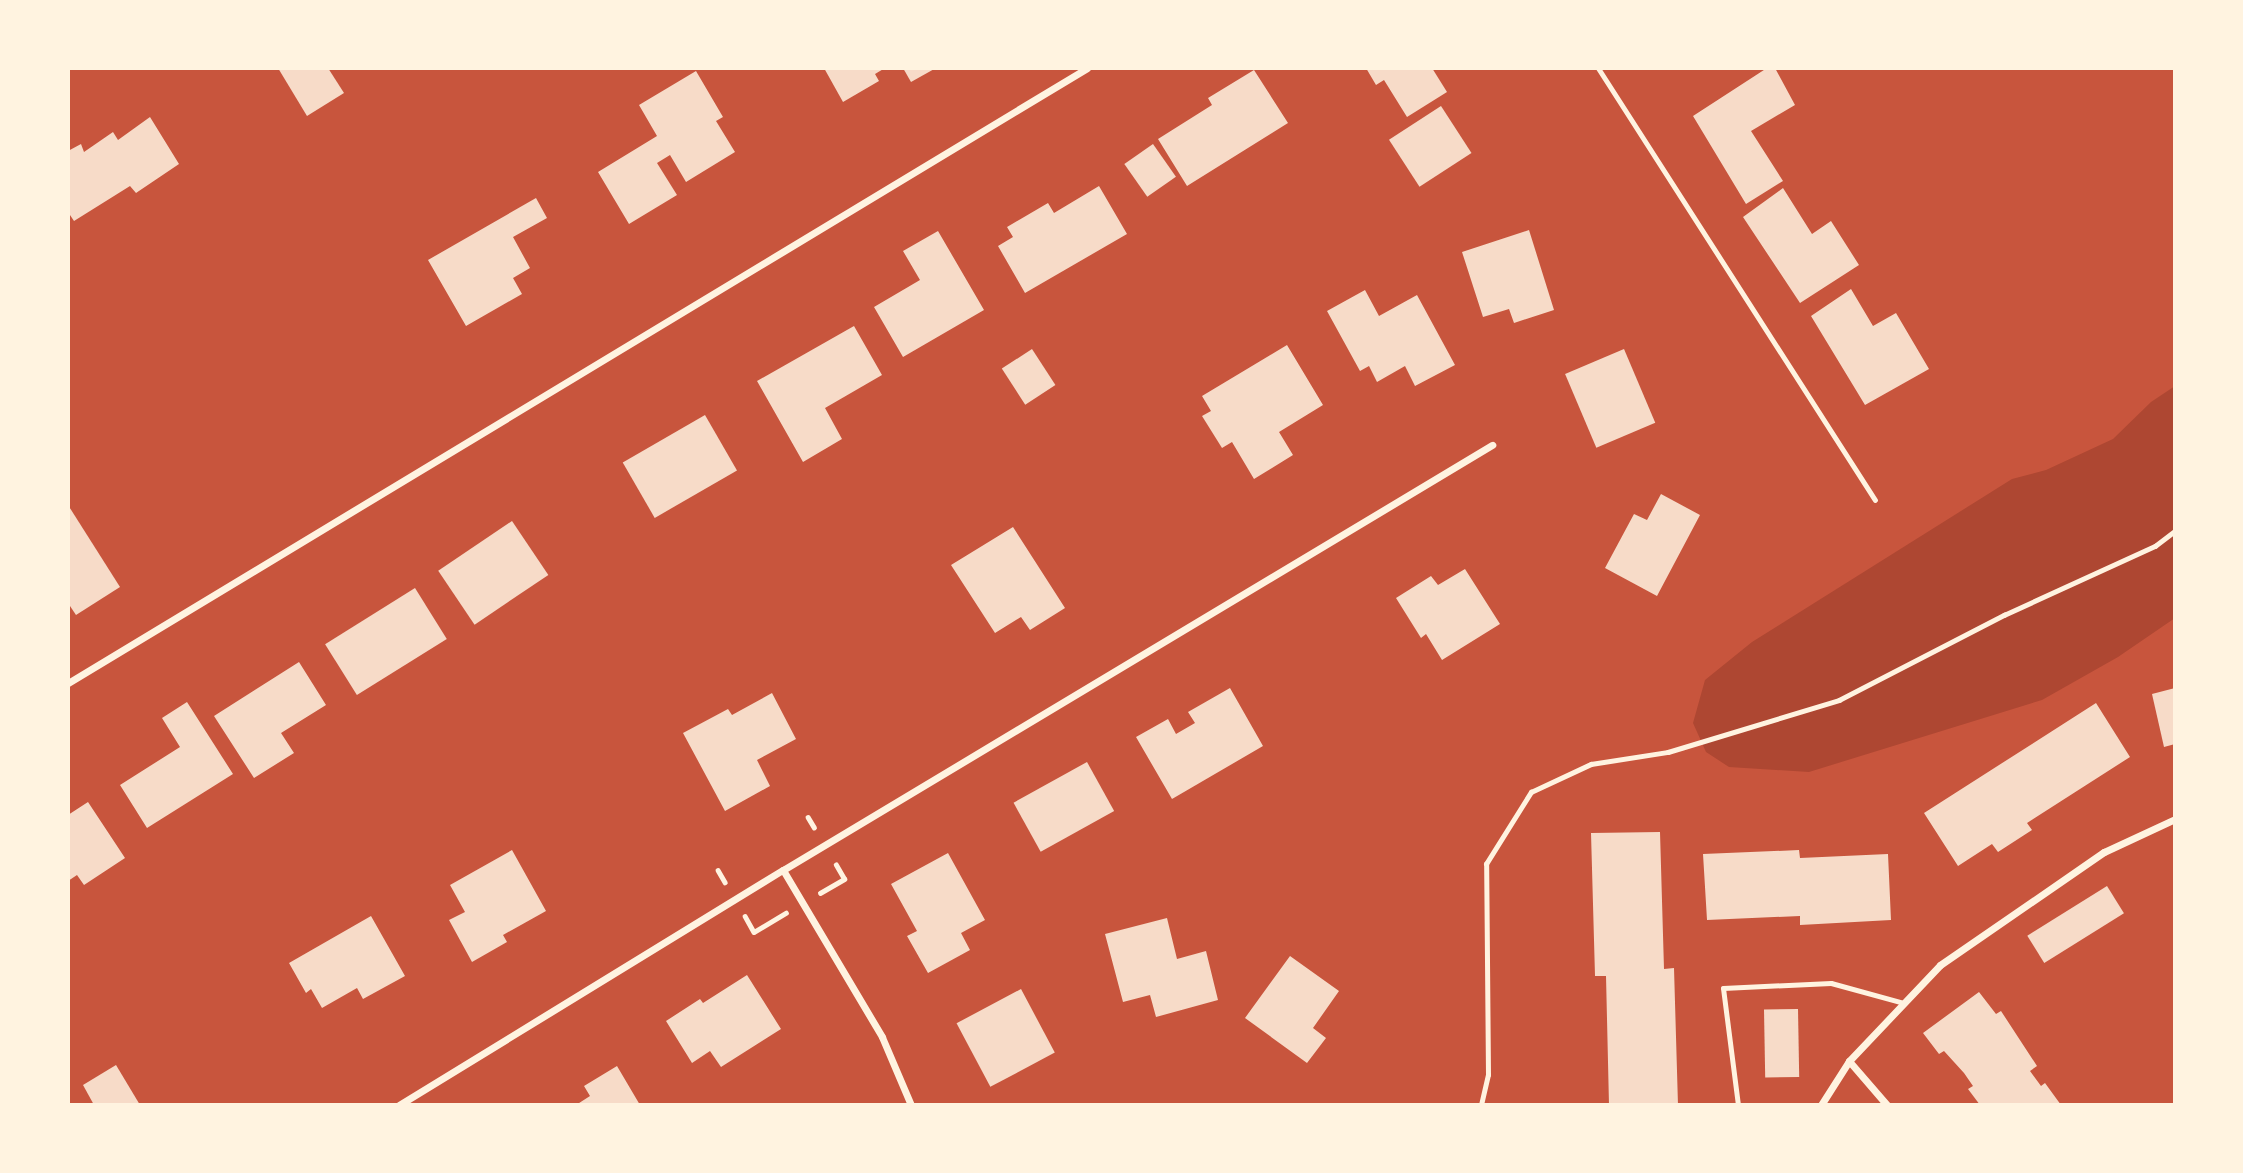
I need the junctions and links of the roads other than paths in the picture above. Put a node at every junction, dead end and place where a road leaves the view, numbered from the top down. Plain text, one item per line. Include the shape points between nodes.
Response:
1 (1087, 68) edge
2 (1598, 68) edge
3 (1492, 445) dead end
4 (1875, 500) dead end
5 (68, 683) edge
6 (2175, 819) edge
7 (783, 870) junction
8 (1904, 1003) junction
9 (1849, 1061) junction
10 (399, 1105) edge
11 (911, 1105) edge
12 (1738, 1105) edge
13 (1821, 1105) edge
14 (1887, 1105) edge

1 - 5 street
2 - 4 lane
3 - 7 street
6 - 8 street via 2104,852 1940,965
7 - 10 street
7 - 11 street via 881,1037
8 - 9 street
8 - 12 lane via 1831,983 1723,988
9 - 13 street
9 - 14 street

